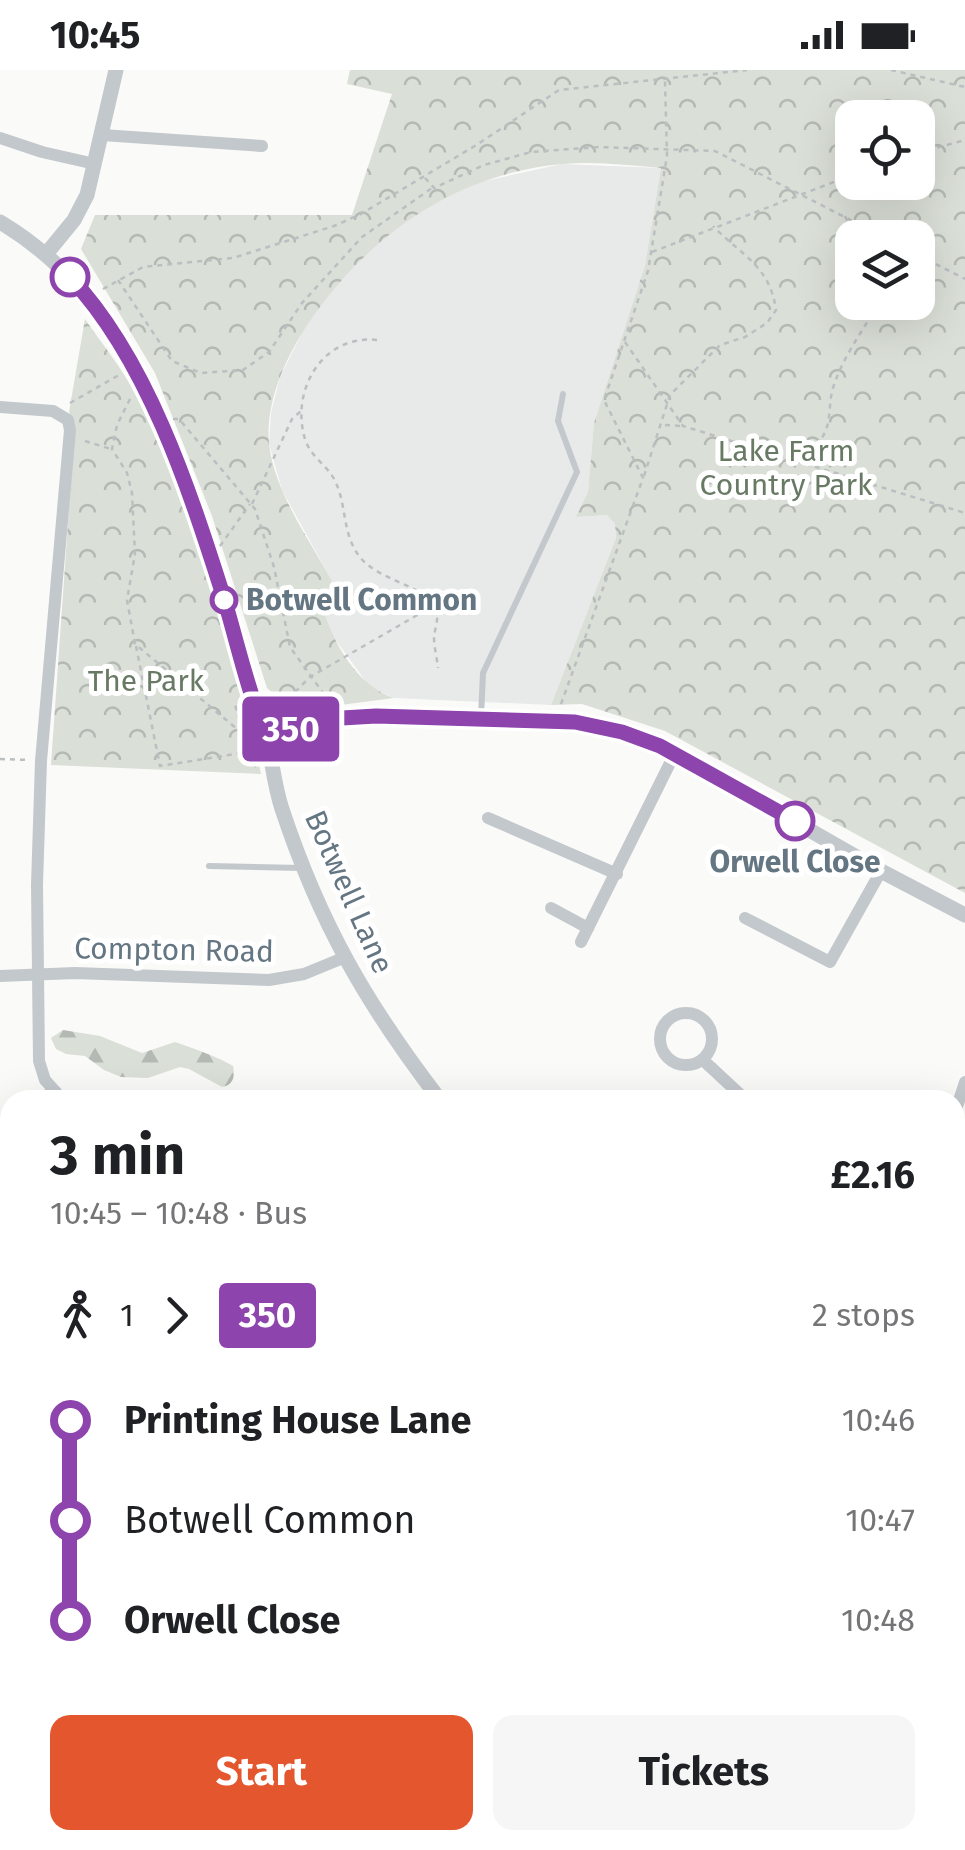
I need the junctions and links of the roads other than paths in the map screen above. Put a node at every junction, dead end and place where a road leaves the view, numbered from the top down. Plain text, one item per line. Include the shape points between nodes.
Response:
1 (116, 70) edge
2 (102, 136) junction
3 (0, 138) edge
4 (262, 146) dead end
5 (95, 164) junction
6 (0, 222) edge
7 (47, 253) junction
8 (563, 394) dead end
9 (0, 406) edge
10 (481, 717) junction
11 (266, 735) junction
12 (675, 753) junction
13 (488, 818) dead end
14 (210, 866) dead end
15 (304, 868) junction
16 (881, 871) junction
17 (616, 874) junction
18 (552, 908) dead end
19 (965, 915) edge
20 (744, 918) dead end
21 (588, 928) junction
22 (581, 942) dead end
23 (342, 958) junction
24 (37, 974) junction
25 (0, 976) edge
26 (703, 1060) junction
27 (50, 1088) edge
28 (432, 1090) edge
29 (735, 1090) edge

1 - 2 street
2 - 4 street
2 - 5 street
3 - 5 street
5 - 7 street via 82,207
6 - 7 street, Botwell Lane
7 - 11 street, Botwell Lane via 88,297 157,418
8 - 10 lane via 558,421 577,472 483,672
9 - 24 street via 63,415 70,438 41,761
10 - 11 street via 342,718
10 - 12 street via 558,720 622,732
11 - 15 street, Botwell Lane via 282,811
12 - 16 street
12 - 17 street
13 - 17 street
14 - 15 lane
15 - 23 street, Botwell Lane
16 - 19 street
16 - 20 street via 830,962
17 - 21 street
18 - 21 street
21 - 22 street
23 - 24 street, Compton Road via 304,974 256,980
23 - 28 street, Botwell Lane
24 - 25 street, Compton Road
24 - 27 street via 40,1061
26 - 26 street via 689,1065 669,1059 660,1039 669,1019 694,1014 709,1025 712,1044
26 - 29 street

